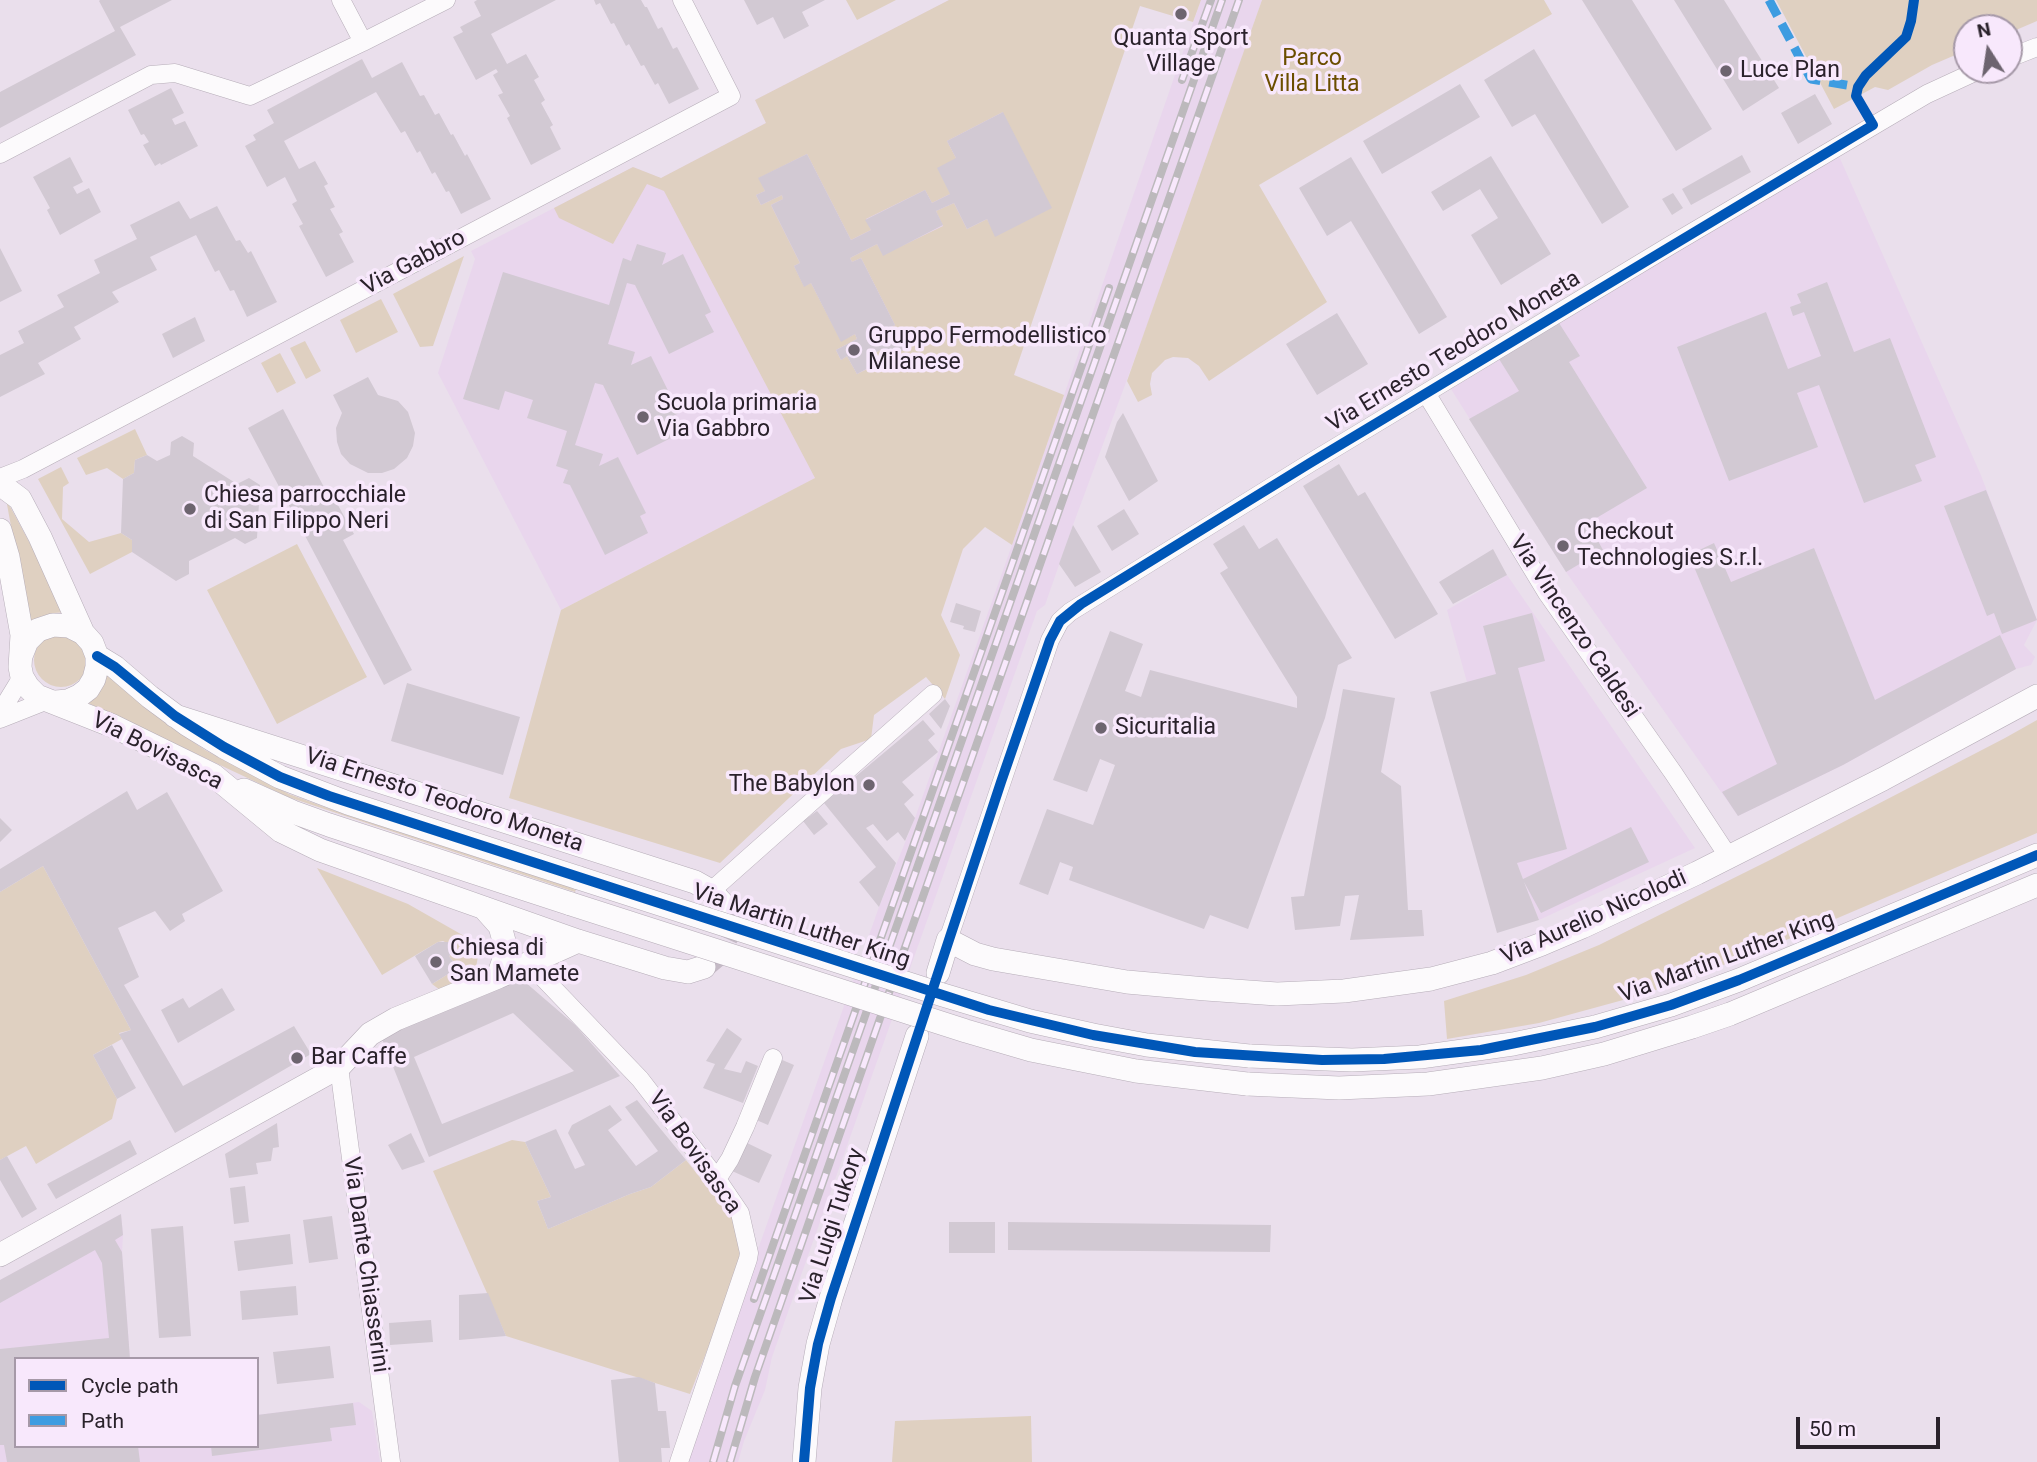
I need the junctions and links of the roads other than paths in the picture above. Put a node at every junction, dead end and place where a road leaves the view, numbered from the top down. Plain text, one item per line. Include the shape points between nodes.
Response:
1 (341, 0) edge
2 (446, 0) edge
3 (681, 0) edge
4 (363, 42) junction
5 (1953, 82) edge
6 (0, 154) edge
7 (1426, 393) junction
8 (0, 478) edge
9 (0, 484) edge
10 (0, 530) edge
11 (83, 633) junction
12 (97, 656) junction
13 (22, 666) junction
14 (933, 694) dead end
15 (2037, 696) edge
16 (52, 701) junction
17 (0, 713) edge
18 (175, 716) junction
19 (0, 719) edge
20 (213, 775) junction
21 (2037, 855) edge
22 (1728, 856) junction
23 (2037, 885) edge
24 (717, 897) joint
25 (484, 908) junction
26 (948, 940) junction
27 (578, 941) junction
28 (529, 963) junction
29 (704, 967) dead end
30 (938, 973) dead end
31 (498, 977) junction
32 (917, 1036) dead end
33 (773, 1058) dead end
34 (339, 1068) junction
35 (717, 1179) junction
36 (0, 1255) edge
37 (391, 1462) edge
38 (679, 1462) edge
39 (804, 1462) edge

1 - 4 street
2 - 4 street
3 - 8 street, Via Gabbro via 731,96
4 - 6 street via 250,96 175,73 151,75
5 - 7 street, Via Ernesto Teodoro Moneta via 1873,125
7 - 22 street, Via Vincenzo Caldesi via 1548,593
7 - 26 street, Via Ernesto Teodoro Moneta via 1080,604 1060,621
9 - 11 street, Via Bovisasca via 20,499
10 - 13 street via 22,635
11 - 12 street, Via Bovisasca
11 - 13 street via 69,626 38,630 27,641
12 - 16 street, Via Bovisasca via 88,689 68,701
12 - 18 street, Via Bovisasca
13 - 16 street, Via Bovisasca via 28,687
13 - 17 street
14 - 24 street, Via Ernesto Teodoro Moneta
15 - 22 street, Via Aurelio Nicolodi
16 - 19 street
16 - 20 street, Via Bovisasca
18 - 21 street, Via Martin Luther King, bridge via 243,758 309,789 579,878 1014,1017 1195,1052 1352,1060 1420,1057 1513,1045 1595,1027 1739,980
18 - 24 street, Via Ernesto Teodoro Moneta via 682,878
20 - 23 street, bridge via 293,812 966,1031 1031,1050 1136,1071 1247,1084 1339,1088 1428,1084 1531,1070 1604,1054 1730,1014
20 - 25 street, Via Bovisasca via 281,831 320,850
22 - 26 street, Via Aurelio Nicolodi via 1581,927 1492,963 1431,979 1344,991 1277,994 1127,982 982,956
25 - 27 street, Via Bovisasca
25 - 31 street via 500,926 504,941
26 - 30 street
27 - 28 street
27 - 29 street, Via Bovisasca via 673,971
28 - 31 street
28 - 35 street, Via Bovisasca via 640,1079
31 - 34 street via 387,1024 370,1034
32 - 39 street, Via Luigi Tukory via 825,1320 813,1366
33 - 35 street via 740,1138
34 - 36 street
34 - 37 street, Via Dante Chiasserini
35 - 38 street, Via Bovisasca via 740,1213 749,1253

